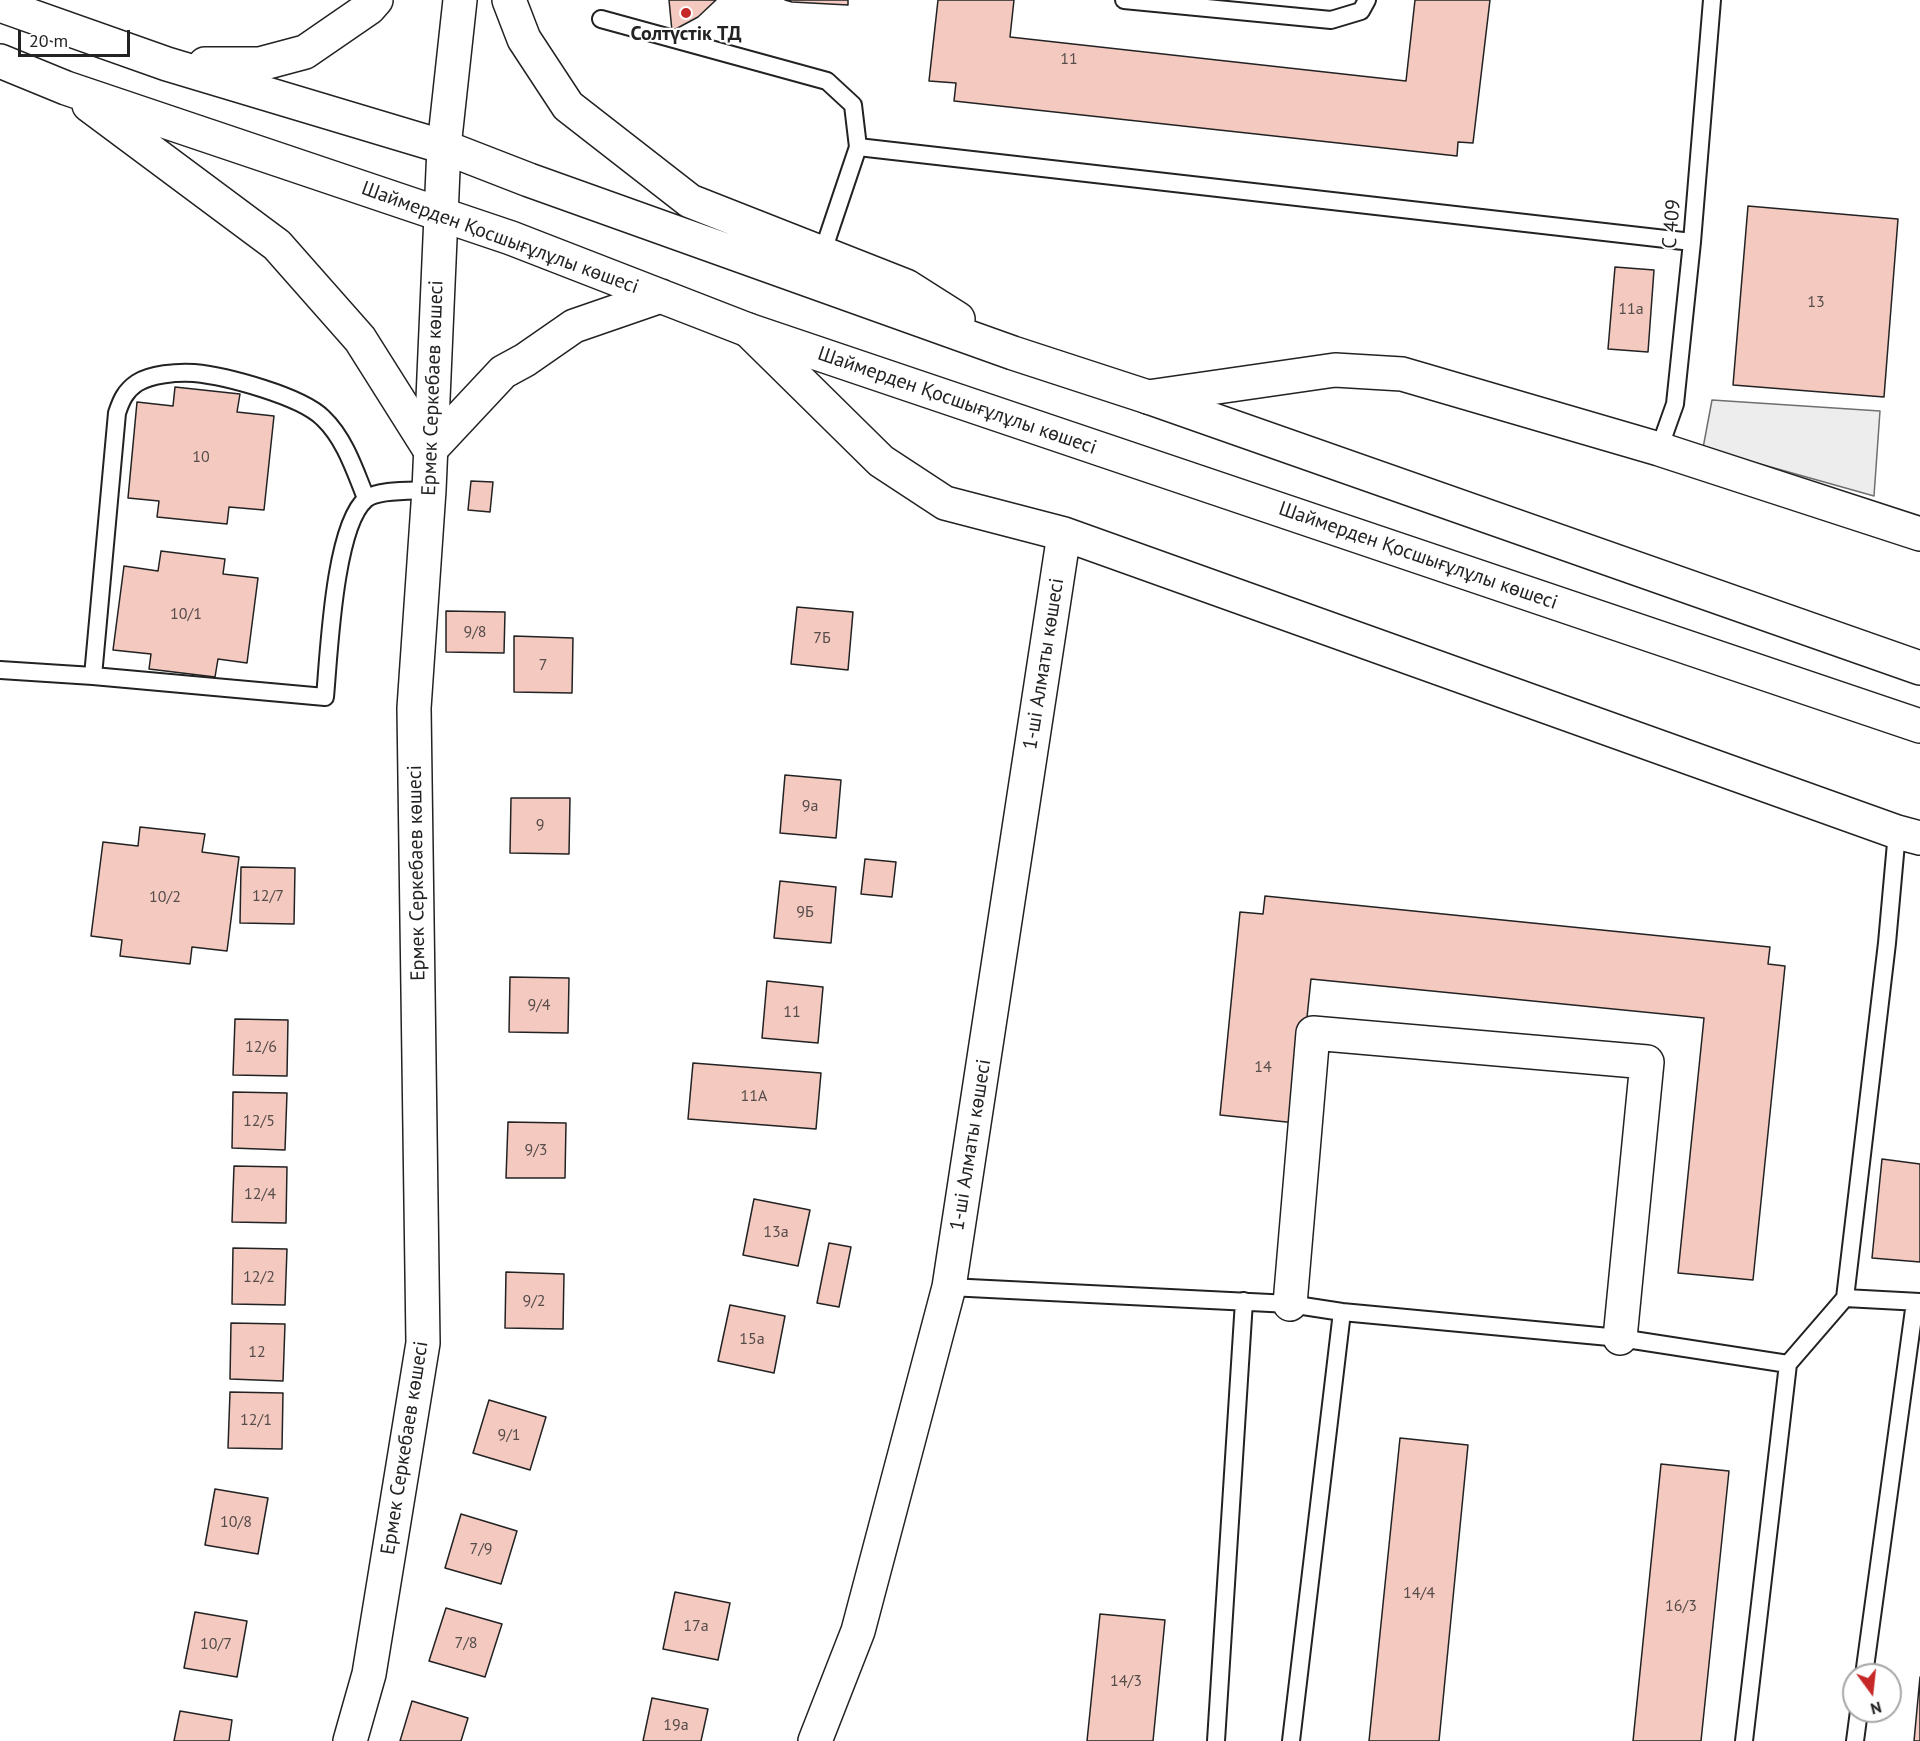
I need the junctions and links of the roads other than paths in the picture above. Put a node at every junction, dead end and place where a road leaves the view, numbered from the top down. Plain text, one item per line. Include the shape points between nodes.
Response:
1 (376, 0) edge
2 (460, 0) edge
3 (509, 0) edge
4 (1124, 0) edge
5 (1367, 0) edge
6 (1712, 0) edge
7 (0, 5) edge
8 (601, 19) dead end
9 (0, 61) edge
10 (167, 64) junction
11 (66, 88) junction
12 (444, 147) junction
13 (858, 147) junction
14 (441, 215) junction
15 (1692, 242) junction
16 (818, 268) junction
17 (661, 296) junction
18 (748, 330) junction
19 (1148, 398) junction
20 (1659, 449) junction
21 (430, 450) junction
22 (429, 490) junction
23 (366, 498) junction
24 (1064, 534) junction
25 (1920, 534) edge
26 (1920, 668) edge
27 (0, 670) edge
28 (93, 676) junction
29 (1920, 726) edge
30 (1909, 835) edge
31 (949, 1287) junction
32 (1845, 1298) junction
33 (1244, 1301) junction
34 (1918, 1302) edge
35 (1290, 1304) junction
36 (1342, 1312) junction
37 (1620, 1338) junction
38 (1788, 1364) junction
39 (1866, 1663) edge
40 (1857, 1723) edge
41 (350, 1741) edge
42 (815, 1741) edge
43 (1216, 1741) edge
44 (1291, 1741) edge
45 (1744, 1741) edge
46 (1855, 1741) edge

1 - 10 street via 305,52 260,64
2 - 12 street, Ермек Серкебаев көшесі
3 - 16 street via 524,39 568,106 690,201
4 - 5 lane via 1331,20 1361,11
6 - 15 lane, С 409
7 - 10 street
8 - 13 lane via 827,81 853,105
9 - 11 street, Шаймерден Қосшығұлұлы көшесі
10 - 12 street
11 - 14 street, Шаймерден Қосшығұлұлы көшесі
11 - 21 street via 277,245 360,339
12 - 14 street, Ермек Серкебаев көшесі
12 - 16 street via 529,180
13 - 15 lane
13 - 16 lane
14 - 17 street, Шаймерден Қосшығұлұлы көшесі
14 - 21 street, Ермек Серкебаев көшесі
15 - 20 lane, С 409 via 1675,404
16 - 19 street via 1013,353
17 - 18 street, Шаймерден Қосшығұлұлы көшесі
17 - 21 street via 574,326 503,372
18 - 24 street via 881,461 945,503
18 - 29 street, Шаймерден Қосшығұлұлы көшесі
19 - 20 street via 1335,370 1402,374
19 - 26 street
20 - 25 street
21 - 22 street, Ермек Серкебаев көшесі
22 - 23 lane
22 - 41 street, Ермек Серкебаев көшесі via 414,708 423,1343 369,1674
23 - 28 lane via 345,538 336,582 325,697
23 - 28 lane via 339,437 322,417 289,398 237,381 193,373 158,375 137,383 123,395 117,413
24 - 30 street
24 - 31 street, 1-ші Алматы көшесі
27 - 28 lane
30 - 32 lane via 1887,943
31 - 33 lane
31 - 42 street, 1-ші Алматы көшесі via 858,1631
32 - 34 lane
32 - 38 lane
33 - 35 lane
33 - 43 lane
34 - 39 lane
35 - 36 lane
35 - 37 street via 1313,1033 1647,1062
36 - 37 lane
36 - 44 lane
37 - 38 lane
38 - 45 lane
40 - 46 lane

